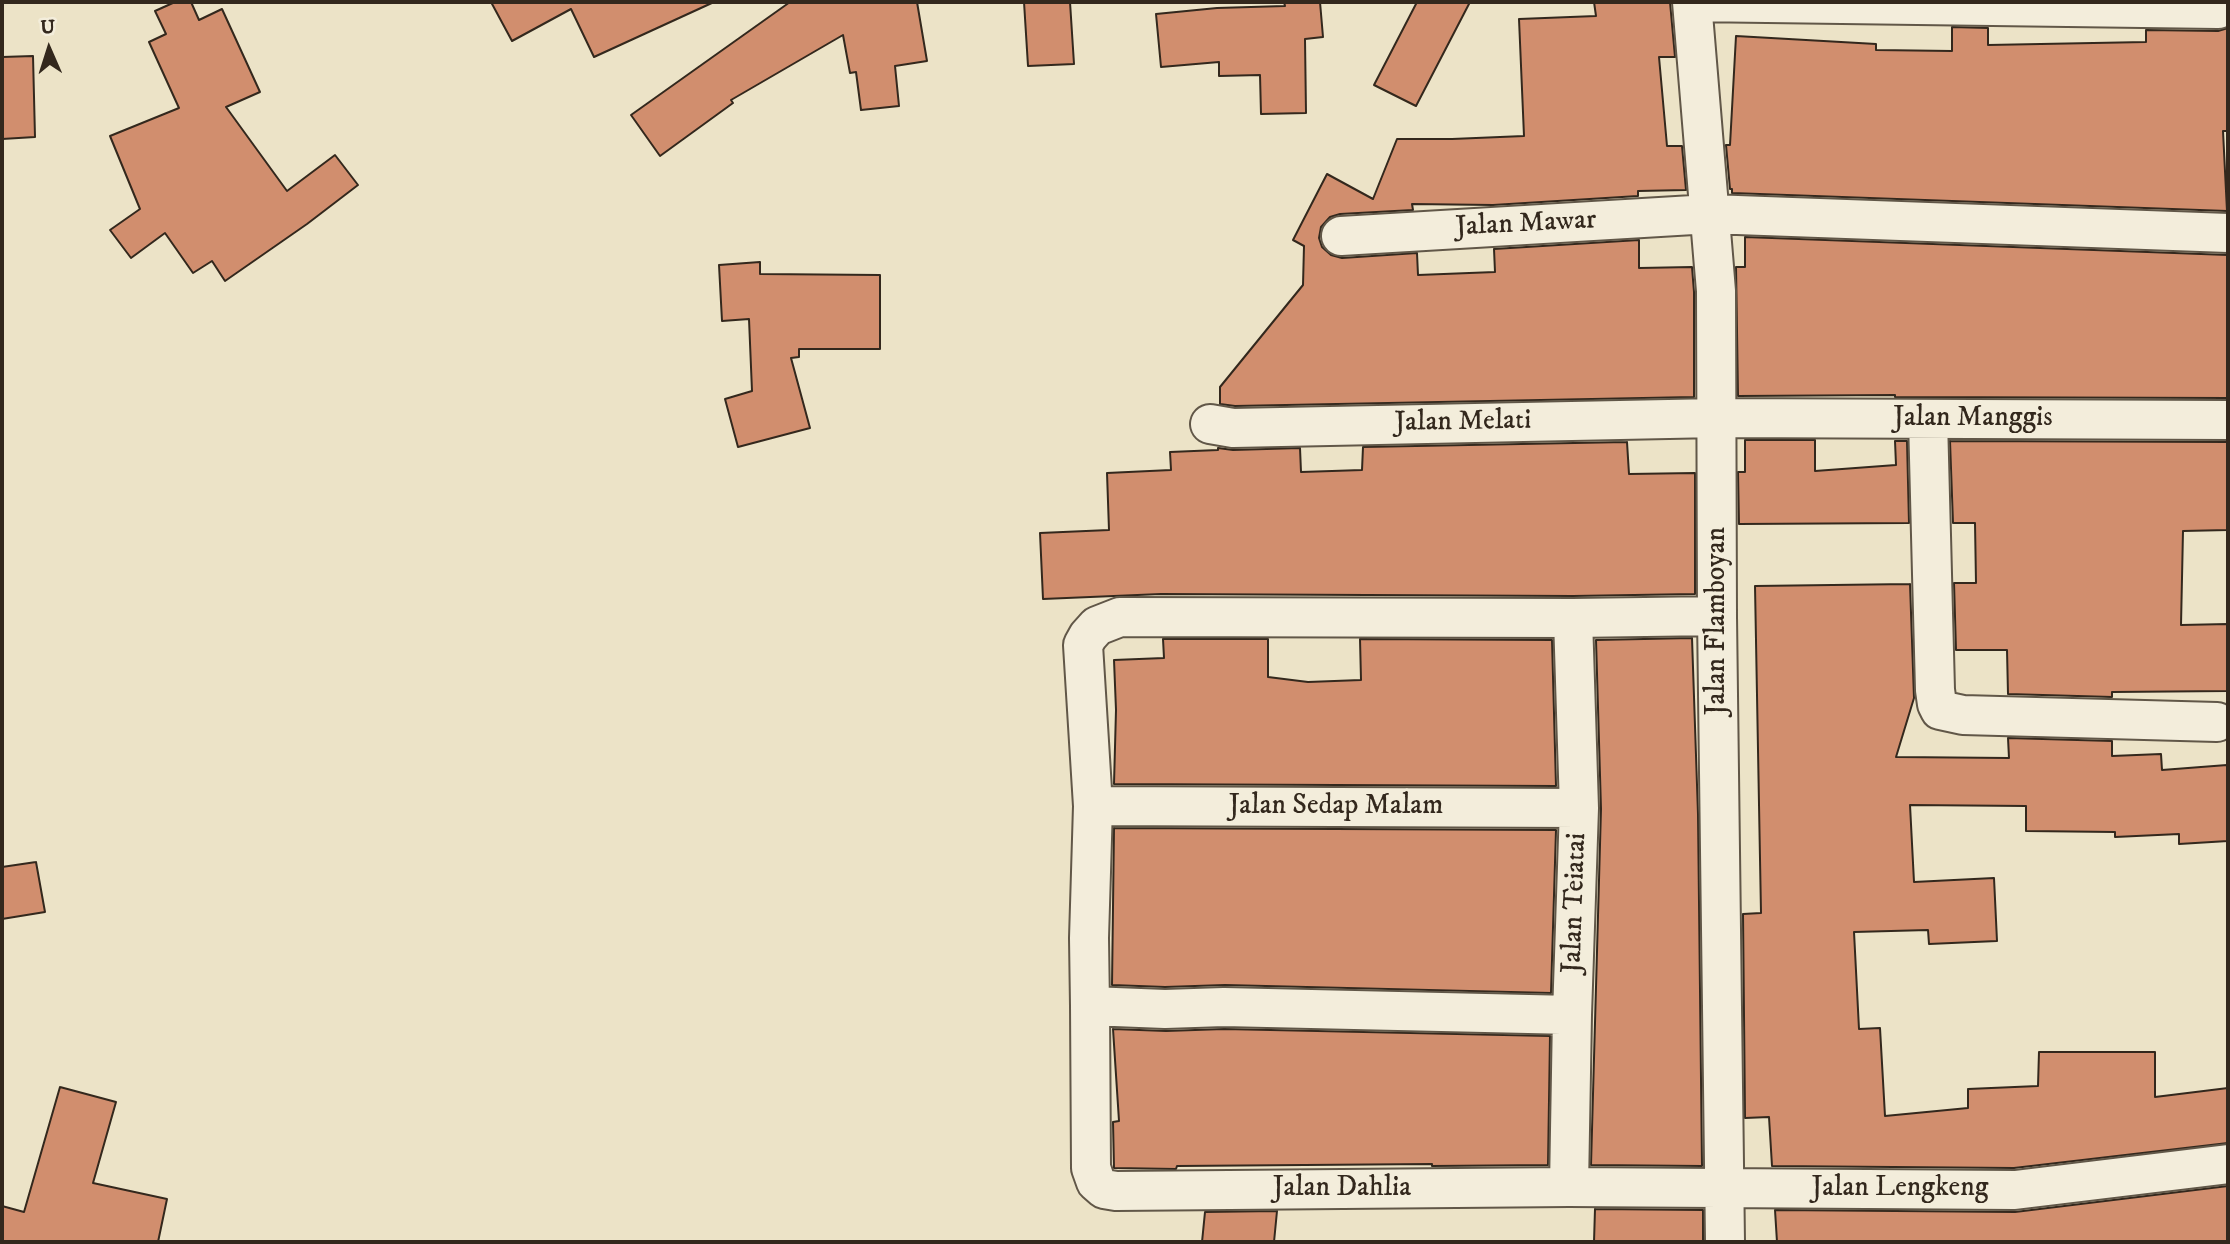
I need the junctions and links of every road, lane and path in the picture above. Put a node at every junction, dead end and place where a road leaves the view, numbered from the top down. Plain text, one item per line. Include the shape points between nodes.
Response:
1 (1692, 2) edge
2 (2218, 9) dead end
3 (1710, 214) junction
4 (2228, 233) edge
5 (1341, 236) dead end
6 (1717, 418) junction
7 (1928, 419) junction
8 (2228, 420) edge
9 (1210, 424) dead end
10 (1717, 616) junction
11 (1573, 618) junction
12 (2217, 722) dead end
13 (1093, 806) junction
14 (1579, 808) junction
15 (1090, 1006) junction
16 (1572, 1015) junction
17 (2228, 1164) edge
18 (1569, 1187) junction
19 (1724, 1188) junction
20 (1725, 1242) edge

1 - 2 street
1 - 3 street, Jalan Flamboyan
3 - 4 street, Jalan Mawar
3 - 5 street, Jalan Mawar
3 - 6 street, Jalan Flamboyan
6 - 7 street, Jalan Manggis
6 - 9 street, Jalan Melati via 1233,428
6 - 10 street, Jalan Flamboyan
7 - 8 street, Jalan Manggis
7 - 12 street via 1935,690 1940,710 1963,715
10 - 11 street
10 - 19 street, Jalan Flamboyan
11 - 13 street via 1120,617 1105,622 1083,645
11 - 14 street, Jalan Teiatai
13 - 14 street, Jalan Sedap Malam
13 - 15 street
14 - 16 street, Jalan Teiatai
15 - 16 street
15 - 18 street, Jalan Dahlia via 1091,1168 1104,1189
16 - 18 street, Jalan Teiatai
17 - 19 street, Jalan Lengkeng via 2015,1190
18 - 19 street, Jalan Lengkeng
19 - 20 street, Jalan Flamboyan

